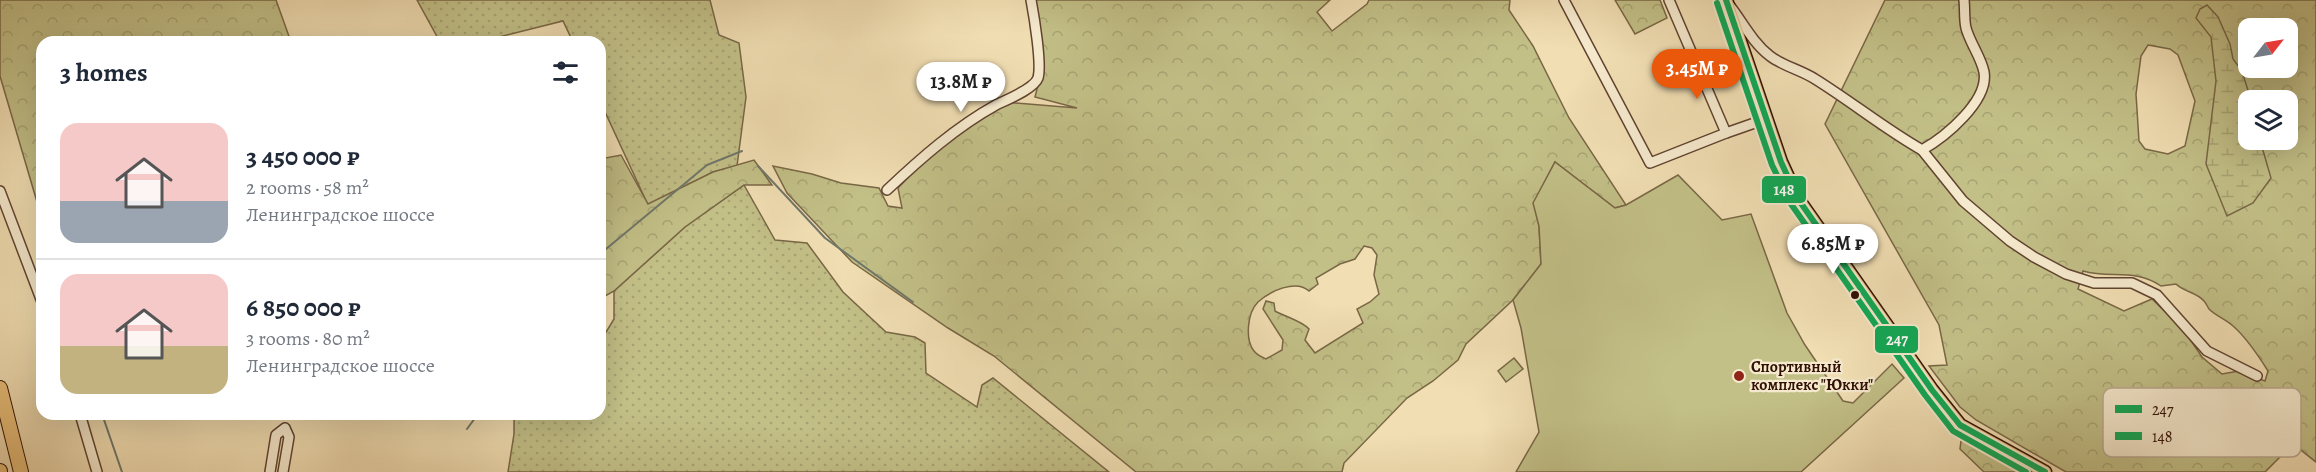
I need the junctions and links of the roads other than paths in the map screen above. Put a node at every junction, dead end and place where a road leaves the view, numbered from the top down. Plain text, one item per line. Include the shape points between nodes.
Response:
1 (1031, 0) edge
2 (1564, 0) edge
3 (1669, 0) edge
4 (1726, 0) edge
5 (1964, 0) edge
6 (1766, 119) junction
7 (1726, 133) junction
8 (1922, 150) junction
9 (887, 190) dead end
10 (0, 192) edge
11 (36, 286) edge
12 (2257, 376) dead end
13 (0, 388) edge
14 (82, 420) edge
15 (21, 472) edge
16 (98, 472) edge
17 (270, 472) edge
18 (283, 472) edge
19 (2045, 472) edge

1 - 9 street via 1038,77 1033,85 957,132
2 - 7 street via 1650,163
3 - 7 street
4 - 6 main road
4 - 8 street via 1770,57 1850,100
5 - 8 street via 1966,28 1984,72 1984,89 1960,122
6 - 7 street
6 - 19 main road via 1798,199 1932,390 1960,425
8 - 12 street via 1963,201 2010,241 2066,274 2094,283 2132,283 2157,295 2207,351
10 - 11 street
13 - 15 highway
14 - 16 street
17 - 18 street via 276,435 285,428 289,437

